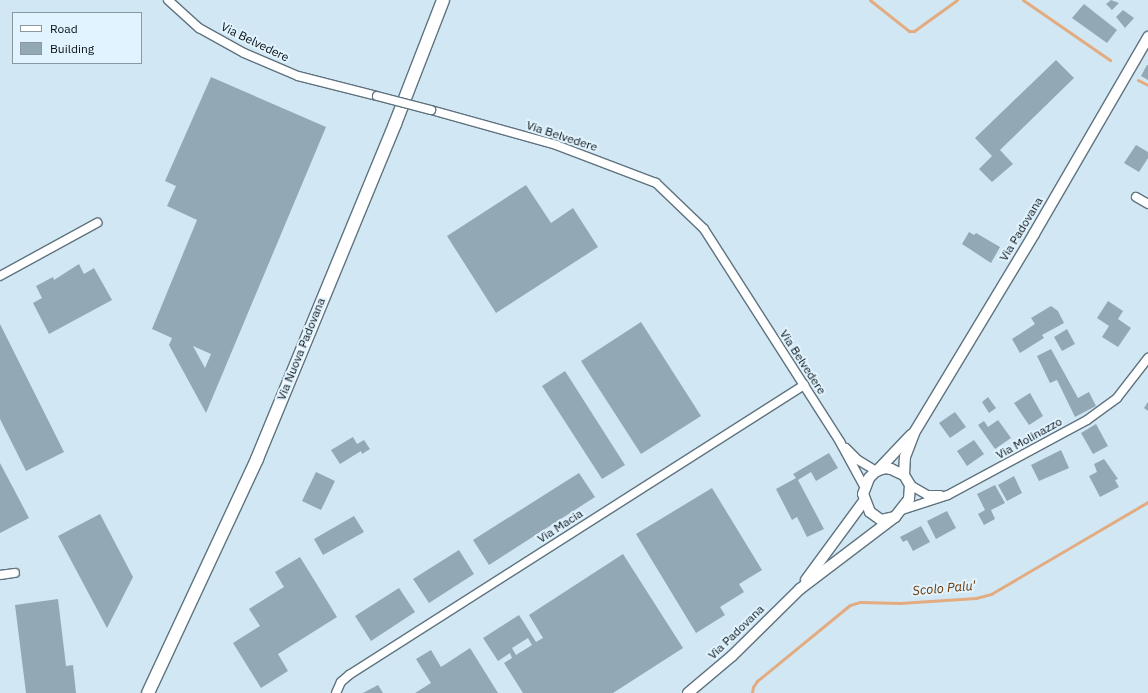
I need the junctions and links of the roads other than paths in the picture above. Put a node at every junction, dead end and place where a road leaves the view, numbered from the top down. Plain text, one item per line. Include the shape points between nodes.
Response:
1 (168, 0) edge
2 (443, 0) edge
3 (1148, 37) edge
4 (1136, 197) dead end
5 (1148, 204) edge
6 (97, 223) dead end
7 (0, 276) edge
8 (1148, 358) edge
9 (804, 385) junction
10 (914, 432) junction
11 (840, 442) junction
12 (877, 471) junction
13 (904, 475) junction
14 (910, 485) junction
15 (865, 488) junction
16 (948, 495) junction
17 (864, 501) junction
18 (898, 514) junction
19 (15, 573) dead end
20 (0, 575) edge
21 (800, 588) junction
22 (148, 693) edge
23 (336, 693) edge
24 (688, 693) edge

1 - 9 street, Via Belvedere, bridge via 199,28 298,76 556,144 656,183 704,229
2 - 22 main road, Via Nuova Padovana via 396,124 257,459
3 - 10 street, Via Padovana via 1034,234
4 - 5 street
6 - 7 street
8 - 16 street, Via Molinazzo via 1117,398 1087,420
9 - 11 street, Via Belvedere
9 - 23 street, Via Macia via 349,675 341,682
10 - 12 street, Via Padovana
10 - 13 street, Via Padovana via 905,457
11 - 12 street, Via Belvedere via 858,460
11 - 15 street, Via Belvedere
12 - 13 street via 891,469
12 - 15 street, Via Padovana
13 - 14 street
14 - 16 street via 927,495
14 - 18 street via 909,499
15 - 17 street, Via Padovana
16 - 18 street, Via Molinazzo
17 - 18 street via 870,512 881,520
17 - 21 street, Via Padovana
18 - 21 street, Via Padovana
19 - 20 street
21 - 24 street, Via Padovana via 732,656

